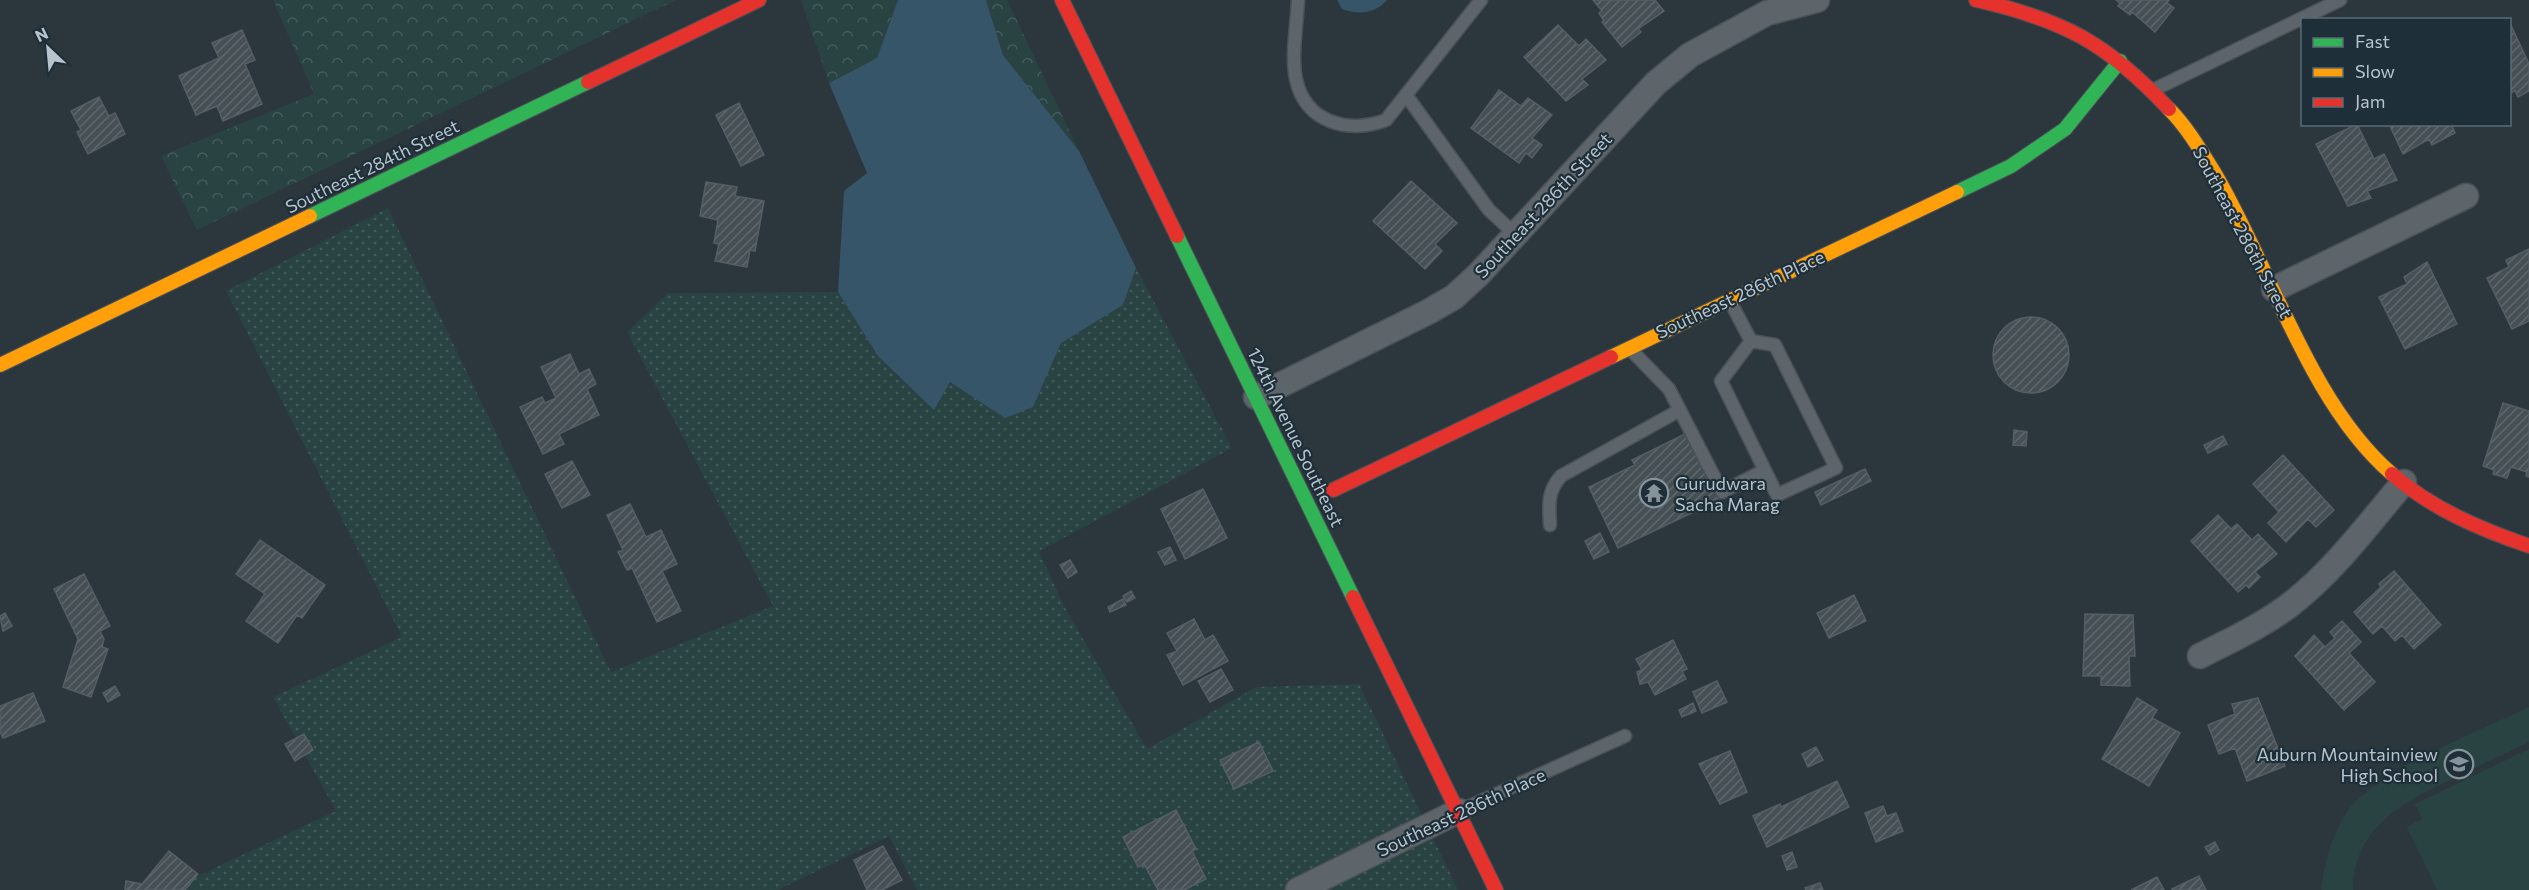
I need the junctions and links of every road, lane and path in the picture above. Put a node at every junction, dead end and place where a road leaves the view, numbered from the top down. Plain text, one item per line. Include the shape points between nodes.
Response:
1 (759, 0) edge
2 (1062, 0) edge
3 (1298, 0) edge
4 (1481, 0) edge
5 (1817, 0) edge
6 (1976, 0) edge
7 (2340, 0) edge
8 (2302, 18) edge
9 (2301, 19) edge
10 (2120, 62) junction
11 (2152, 90) junction
12 (1406, 95) junction
13 (2466, 196) dead end
14 (1515, 234) junction
15 (2274, 289) junction
16 (1729, 299) junction
17 (1751, 341) junction
18 (1628, 347) junction
19 (0, 365) edge
20 (1256, 397) junction
21 (1680, 410) junction
22 (1764, 471) junction
23 (2404, 482) junction
24 (1333, 490) dead end
25 (1550, 525) dead end
26 (2529, 546) edge
27 (2200, 656) dead end
28 (1625, 736) dead end
29 (1459, 811) junction
30 (1298, 890) edge
31 (1496, 890) edge

1 - 19 street, Southeast 284th Street
2 - 20 street, 124th Avenue Southeast
3 - 12 lane via 1295,77 1303,100 1317,113 1339,125 1372,126 1386,120
4 - 12 lane
5 - 14 street, Southeast 286th Street via 1767,13 1690,55 1656,83
6 - 10 street, Southeast 286th Street via 2054,21
7 - 8 lane
9 - 11 lane
10 - 11 street, Southeast 286th Street
10 - 16 street, Southeast 286th Place via 2065,129 2011,166
11 - 15 street, Southeast 286th Street via 2191,133 2215,170
12 - 14 lane via 1489,210
13 - 15 street
14 - 20 street, Southeast 286th Street via 1454,297
15 - 23 street, Southeast 286th Street via 2326,395 2360,440 2387,470
16 - 17 lane
16 - 18 street, Southeast 286th Place
17 - 22 lane via 1721,381
17 - 22 lane via 1775,345 1836,468 1777,495
18 - 21 lane via 1669,389
18 - 24 street, Southeast 286th Place
20 - 29 street, 124th Avenue Southeast
21 - 22 lane via 1722,492
21 - 25 lane via 1562,476 1548,500
23 - 26 street, Southeast 286th Street via 2433,504
23 - 27 street via 2325,574 2291,604
28 - 29 lane, Southeast 286th Place
29 - 30 street, Southeast 286th Place
29 - 31 street, 124th Avenue Southeast

